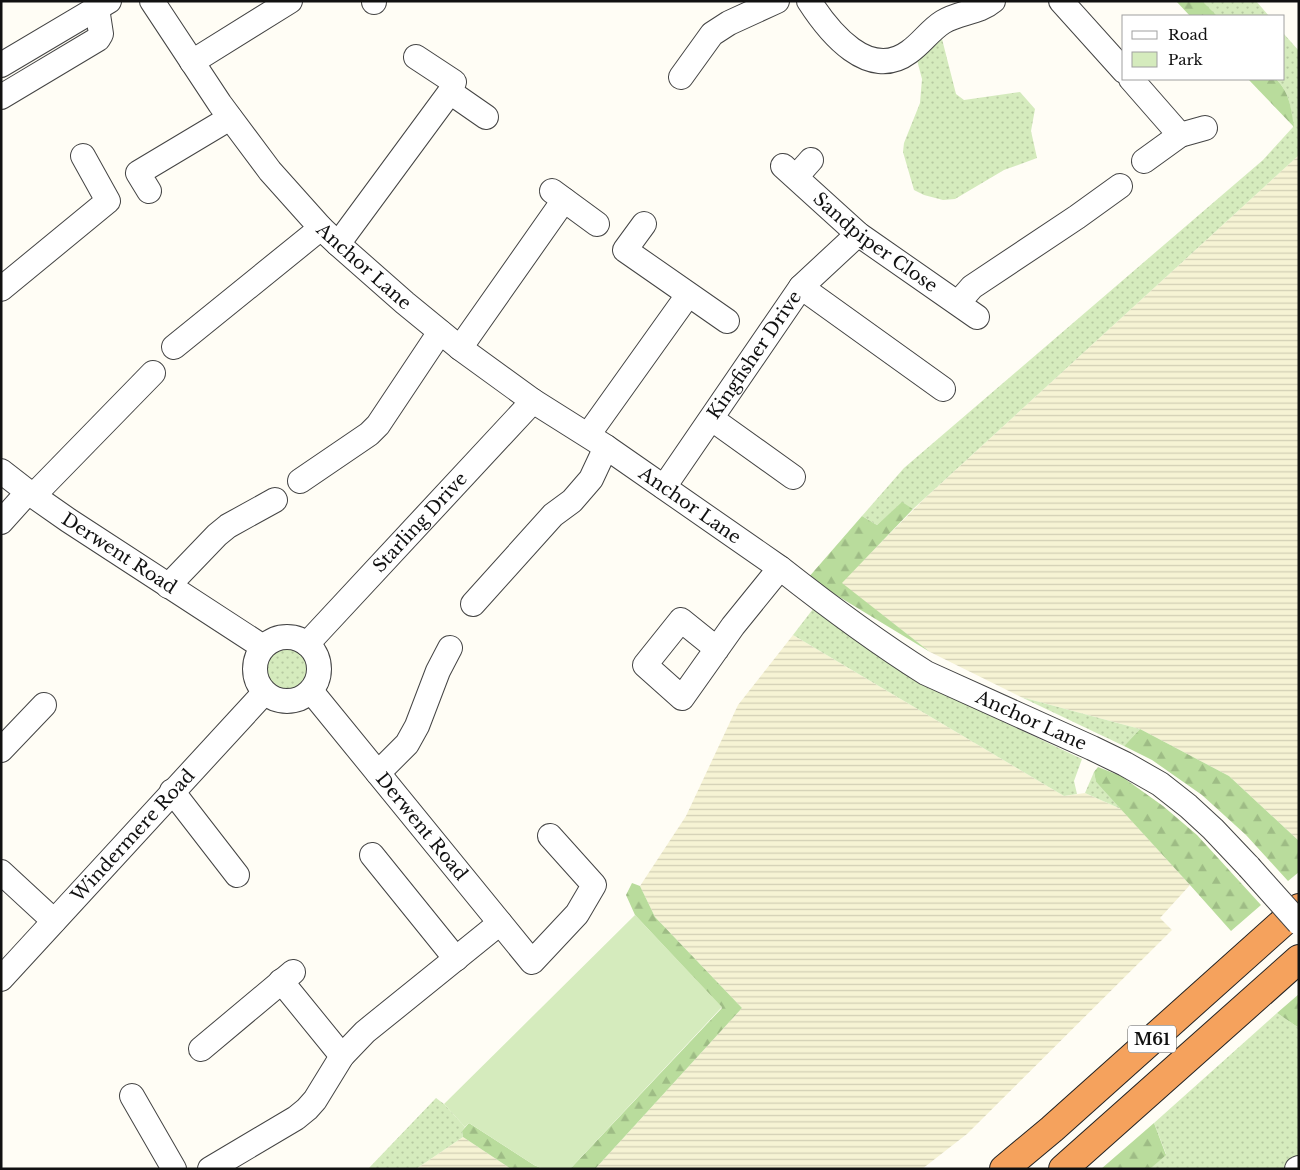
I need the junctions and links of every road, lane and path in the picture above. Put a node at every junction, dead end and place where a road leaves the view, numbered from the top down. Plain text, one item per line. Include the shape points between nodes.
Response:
1 (152, 1) edge
2 (290, 1) edge
3 (777, 1) edge
4 (809, 1) edge
5 (993, 1) edge
6 (1062, 1) edge
7 (103, 5) edge
8 (416, 57) dead end
9 (192, 62) junction
10 (1, 65) edge
11 (1122, 69) edge
12 (679, 78) dead end
13 (1132, 80) edge
14 (450, 92) junction
15 (1, 97) edge
16 (486, 117) dead end
17 (230, 118) junction
18 (1204, 128) dead end
19 (1180, 135) junction
20 (83, 156) dead end
21 (1144, 161) dead end
22 (796, 168) dead end
23 (1120, 186) dead end
24 (149, 191) dead end
25 (597, 224) dead end
26 (644, 224) dead end
27 (321, 228) junction
28 (858, 234) junction
29 (338, 244) junction
30 (800, 287) junction
31 (1, 289) edge
32 (688, 295) junction
33 (958, 303) junction
34 (977, 317) dead end
35 (727, 321) dead end
36 (440, 332) junction
37 (174, 347) dead end
38 (460, 348) junction
39 (153, 373) dead end
40 (943, 389) dead end
41 (533, 400) junction
42 (712, 419) junction
43 (597, 441) junction
44 (1, 471) edge
45 (793, 477) dead end
46 (300, 481) dead end
47 (664, 487) junction
48 (31, 494) junction
49 (275, 500) dead end
50 (1, 522) edge
51 (780, 568) junction
52 (168, 586) junction
53 (473, 604) dead end
54 (307, 644) junction
55 (263, 647) junction
56 (450, 648) dead end
57 (717, 649) dead end
58 (311, 691) junction
59 (264, 693) junction
60 (44, 705) dead end
61 (1, 750) edge
62 (378, 773) junction
63 (172, 791) junction
64 (550, 836) dead end
65 (372, 856) dead end
66 (1, 872) edge
67 (237, 875) dead end
68 (1299, 908) edge
69 (54, 921) junction
70 (500, 924) junction
71 (1299, 924) edge
72 (456, 959) junction
73 (1299, 960) edge
74 (1, 979) edge
75 (201, 1049) dead end
76 (342, 1056) junction
77 (132, 1096) dead end
78 (174, 1169) edge
79 (210, 1169) edge
80 (1004, 1169) edge
81 (1062, 1169) edge

1 - 9 street, Anchor Lane
2 - 9 street
3 - 12 street via 712,34
4 - 5 street via 848,47 860,56 886,62 909,53 945,21 983,8
6 - 11 street
7 - 10 street
7 - 15 street via 98,39
8 - 14 street via 454,82
9 - 17 street, Anchor Lane
13 - 19 street
14 - 16 street
14 - 29 street
17 - 24 street via 138,173
17 - 27 street, Anchor Lane via 270,171
18 - 19 street
19 - 21 street
20 - 31 street via 108,201
22 - 28 street, Sandpiper Close
23 - 33 street via 1090,194 1077,217 972,287
25 - 38 street via 558,195
26 - 32 street via 625,250
27 - 29 street, Anchor Lane
27 - 37 street
28 - 30 street, Kingfisher Drive
28 - 33 street, Sandpiper Close
29 - 36 street, Anchor Lane
30 - 40 street
30 - 42 street, Kingfisher Drive
32 - 35 street
32 - 43 street
33 - 34 street, Sandpiper Close
36 - 38 street, Anchor Lane
36 - 46 street via 378,425
38 - 41 street, Anchor Lane
39 - 48 street
41 - 43 street, Anchor Lane
41 - 54 street, Starling Drive
42 - 45 street
42 - 47 street, Kingfisher Drive
43 - 47 street, Anchor Lane
43 - 53 street via 591,479 572,501 553,515
44 - 48 street, Derwent Road
47 - 51 street, Anchor Lane
48 - 50 street
48 - 52 street, Derwent Road
49 - 52 street via 228,526
51 - 57 street
51 - 71 street, Anchor Lane, bridge via 926,672 1092,748 1160,784 1213,829
52 - 55 street, Derwent Road
54 - 55 street via 289,637 271,641
54 - 58 street via 318,661 319,672
55 - 59 street via 257,656 255,675
56 - 62 street via 418,726 407,744
58 - 59 street via 293,701 283,701
58 - 62 street, Derwent Road
59 - 63 street, Windermere Road
60 - 61 street
62 - 70 street, Derwent Road
63 - 67 street
63 - 69 street, Windermere Road
64 - 70 street, Derwent Road via 594,885 577,914 532,962
65 - 72 street via 426,910
66 - 69 street
68 - 80 highway, M61
69 - 74 street, Windermere Road
70 - 72 street
72 - 76 street via 366,1032
73 - 81 highway, M61
75 - 76 street via 280,983
76 - 79 street via 307,1109
77 - 78 street

